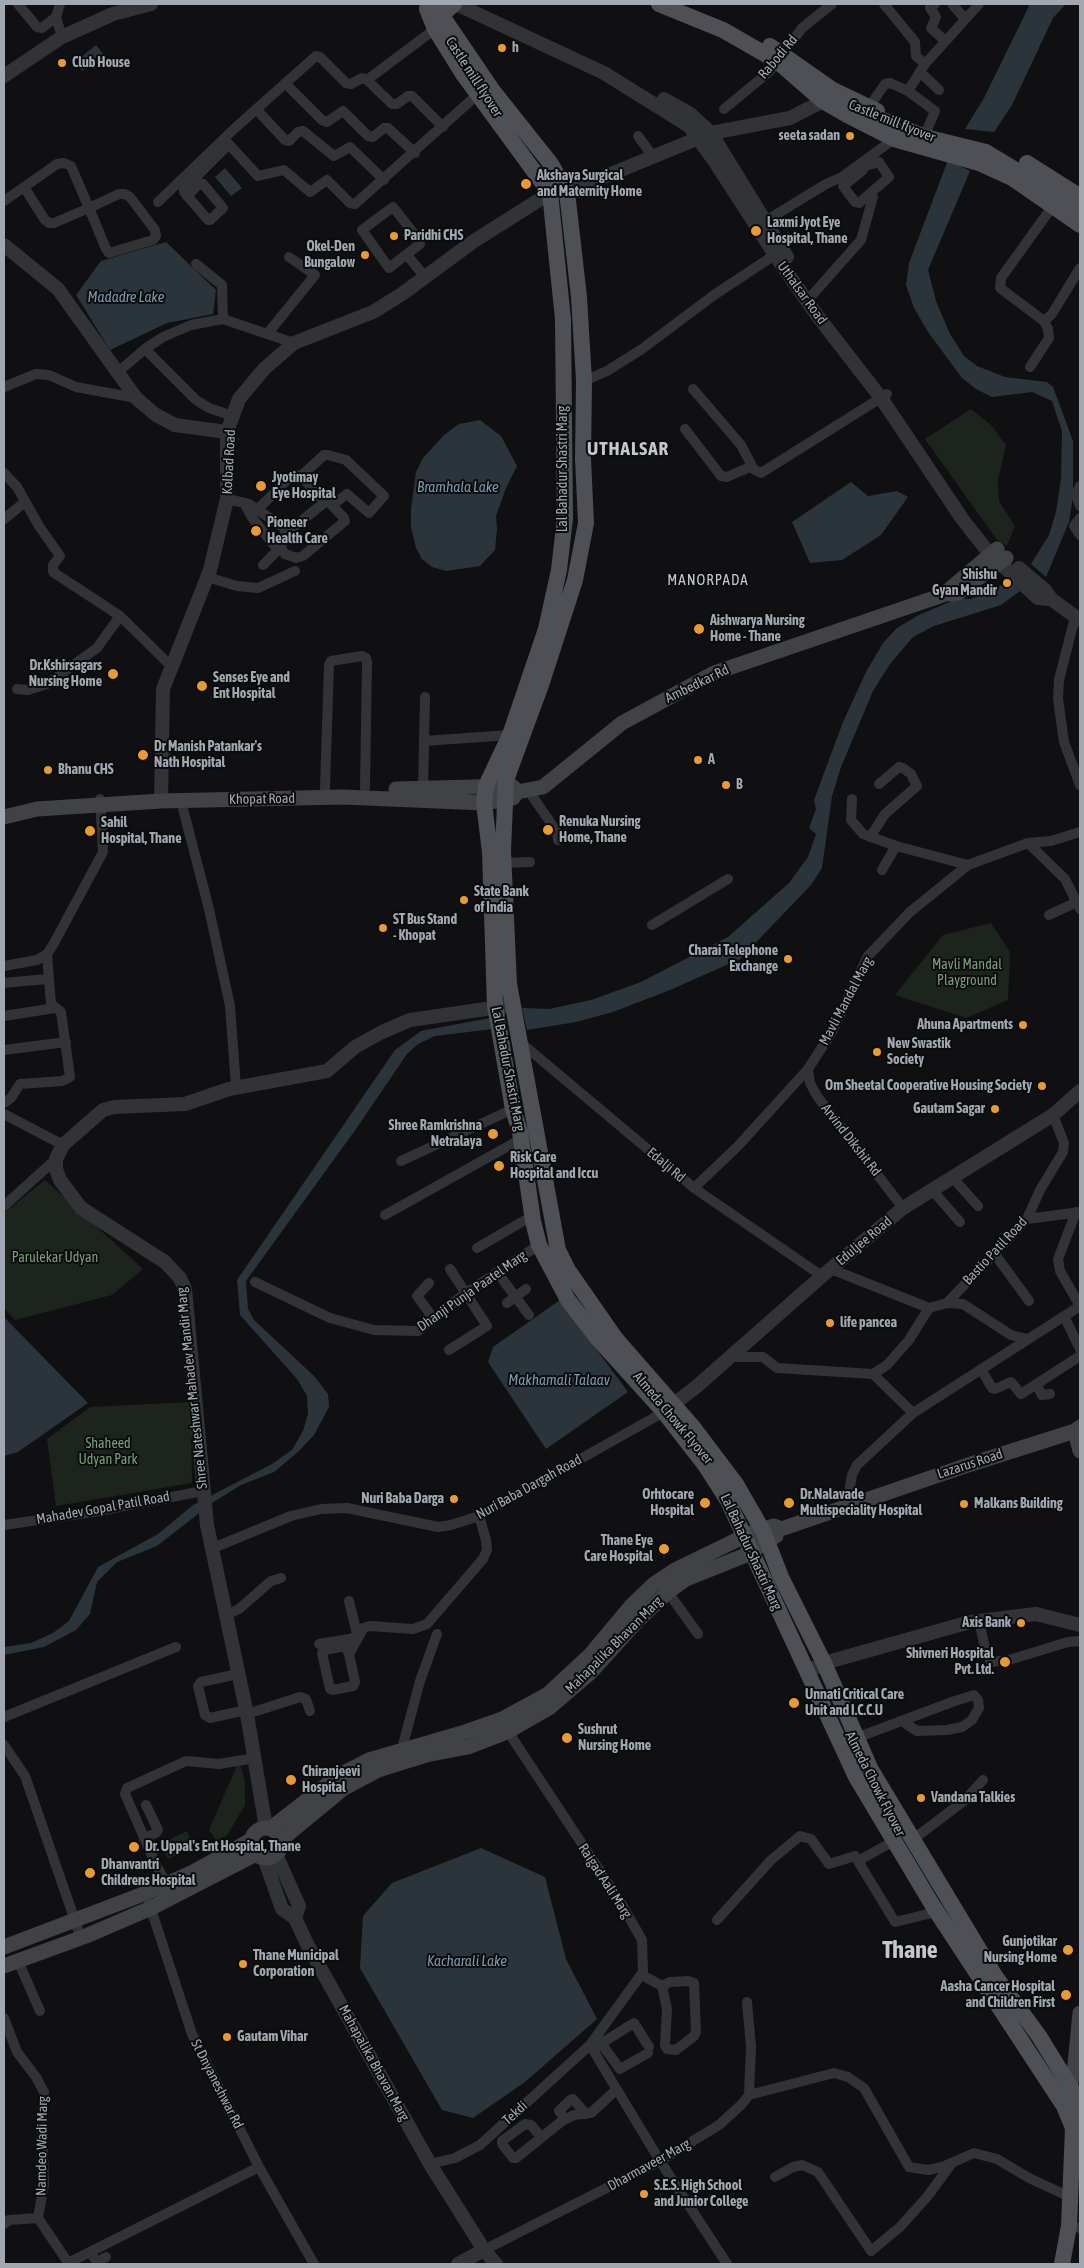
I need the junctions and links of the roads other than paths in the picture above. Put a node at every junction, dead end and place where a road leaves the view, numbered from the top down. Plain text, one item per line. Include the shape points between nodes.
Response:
1 (18, 4) edge
2 (60, 4) edge
3 (150, 4) edge
4 (455, 4) edge
5 (472, 4) edge
6 (659, 4) edge
7 (670, 4) edge
8 (680, 4) edge
9 (832, 4) edge
10 (884, 4) edge
11 (935, 4) edge
12 (952, 4) edge
13 (979, 4) edge
14 (429, 7) edge
15 (56, 17) junction
16 (965, 19) junction
17 (435, 29) junction
18 (62, 36) junction
19 (945, 41) junction
20 (561, 49) junction
21 (780, 57) junction
22 (922, 68) junction
23 (4, 76) edge
24 (367, 80) junction
25 (286, 83) junction
26 (939, 90) dead end
27 (908, 91) junction
28 (477, 95) junction
29 (828, 96) junction
30 (869, 107) junction
31 (724, 109) dead end
32 (256, 110) junction
33 (679, 114) junction
34 (443, 127) junction
35 (927, 130) junction
36 (711, 133) junction
37 (638, 136) dead end
38 (894, 139) junction
39 (698, 141) junction
40 (226, 142) junction
41 (415, 153) junction
42 (654, 158) junction
43 (868, 163) junction
44 (384, 180) junction
45 (845, 180) junction
46 (24, 187) junction
47 (567, 192) junction
48 (550, 193) junction
49 (187, 196) dead end
50 (872, 197) dead end
51 (4, 200) edge
52 (1066, 201) edge
53 (158, 202) dead end
54 (88, 208) junction
55 (1080, 209) edge
56 (761, 224) junction
57 (1080, 225) edge
58 (4, 247) edge
59 (779, 253) junction
60 (407, 255) junction
61 (289, 257) dead end
62 (196, 264) dead end
63 (1080, 268) edge
64 (424, 277) junction
65 (810, 298) junction
66 (223, 319) junction
67 (1044, 321) junction
68 (268, 333) junction
69 (294, 343) junction
70 (145, 349) junction
71 (1030, 367) dead end
72 (118, 372) junction
73 (577, 379) junction
74 (4, 387) edge
75 (693, 389) dead end
76 (884, 396) junction
77 (136, 398) junction
78 (233, 416) junction
79 (685, 429) dead end
80 (227, 432) junction
81 (752, 466) junction
82 (4, 473) edge
83 (301, 476) junction
84 (1080, 486) edge
85 (227, 499) junction
86 (26, 502) junction
87 (244, 503) junction
88 (328, 504) junction
89 (1080, 506) edge
90 (258, 510) junction
91 (1080, 518) edge
92 (4, 519) edge
93 (286, 529) junction
94 (1080, 535) edge
95 (998, 556) junction
96 (570, 563) junction
97 (264, 565) dead end
98 (295, 571) dead end
99 (207, 577) junction
100 (557, 579) junction
101 (575, 580) junction
102 (120, 616) junction
103 (1078, 619) edge
104 (171, 666) junction
105 (17, 689) dead end
106 (425, 697) dead end
107 (510, 735) junction
108 (424, 740) junction
109 (880, 784) dead end
110 (486, 786) junction
111 (1080, 786) edge
112 (325, 788) junction
113 (365, 788) junction
114 (423, 789) junction
115 (514, 792) junction
116 (161, 797) junction
117 (852, 799) dead end
118 (181, 801) junction
119 (100, 802) junction
120 (484, 803) junction
121 (4, 807) edge
122 (4, 817) edge
123 (1080, 832) edge
124 (870, 837) junction
125 (558, 840) dead end
126 (1028, 843) junction
127 (896, 846) junction
128 (530, 862) dead end
129 (503, 863) junction
130 (968, 865) junction
131 (882, 870) dead end
132 (728, 879) dead end
133 (1079, 906) edge
134 (1049, 915) dead end
135 (652, 925) dead end
136 (47, 954) junction
137 (4, 966) edge
138 (47, 979) junction
139 (4, 983) edge
140 (513, 1004) junction
141 (495, 1006) junction
142 (55, 1008) junction
143 (4, 1016) edge
144 (66, 1042) junction
145 (520, 1042) junction
146 (4, 1050) edge
147 (808, 1069) junction
148 (236, 1088) junction
149 (1080, 1091) edge
150 (4, 1103) edge
151 (530, 1106) junction
152 (513, 1109) junction
153 (4, 1115) edge
154 (1053, 1116) junction
155 (523, 1132) junction
156 (63, 1145) junction
157 (56, 1159) junction
158 (401, 1161) dead end
159 (952, 1177) junction
160 (694, 1188) junction
161 (932, 1190) junction
162 (4, 1206) edge
163 (978, 1206) dead end
164 (903, 1208) junction
165 (1078, 1212) edge
166 (385, 1216) dead end
167 (532, 1216) junction
168 (1027, 1219) junction
169 (960, 1222) dead end
170 (538, 1245) junction
171 (477, 1248) dead end
172 (994, 1253) junction
173 (450, 1269) dead end
174 (497, 1272) junction
175 (826, 1272) junction
176 (255, 1282) dead end
177 (429, 1283) dead end
178 (526, 1289) dead end
179 (467, 1292) junction
180 (516, 1296) junction
181 (1029, 1301) dead end
182 (946, 1302) junction
183 (507, 1303) dead end
184 (1080, 1306) edge
185 (929, 1308) junction
186 (530, 1315) dead end
187 (1064, 1316) junction
188 (434, 1319) junction
189 (1026, 1339) junction
190 (1080, 1349) edge
191 (449, 1350) dead end
192 (1080, 1356) edge
193 (731, 1357) junction
194 (981, 1369) junction
195 (873, 1374) junction
196 (1036, 1384) junction
197 (1050, 1394) dead end
198 (668, 1408) junction
199 (914, 1414) junction
200 (1078, 1429) edge
201 (1080, 1451) edge
202 (203, 1491) junction
203 (847, 1506) junction
204 (479, 1516) junction
205 (4, 1525) edge
206 (781, 1529) joint
207 (765, 1535) junction
208 (744, 1536) junction
209 (213, 1548) junction
210 (751, 1553) junction
211 (281, 1578) dead end
212 (668, 1592) junction
213 (349, 1601) dead end
214 (226, 1615) junction
215 (979, 1621) junction
216 (1080, 1625) edge
217 (360, 1629) junction
218 (437, 1634) dead end
219 (698, 1634) dead end
220 (615, 1636) junction
221 (1080, 1642) edge
222 (319, 1644) dead end
223 (176, 1647) dead end
224 (349, 1654) junction
225 (824, 1662) junction
226 (807, 1672) junction
227 (238, 1674) junction
228 (310, 1711) dead end
229 (246, 1712) junction
230 (4, 1717) edge
231 (902, 1721) junction
232 (505, 1725) junction
233 (4, 1745) edge
234 (424, 1749) junction
235 (855, 1749) junction
236 (401, 1752) junction
237 (256, 1758) junction
238 (983, 1780) dead end
239 (136, 1820) junction
240 (268, 1828) junction
241 (144, 1838) junction
242 (894, 1841) junction
243 (912, 1841) junction
244 (266, 1849) junction
245 (858, 1861) junction
246 (167, 1884) junction
247 (148, 1900) junction
248 (936, 1912) junction
249 (717, 1920) dead end
250 (74, 1922) junction
251 (81, 1938) junction
252 (4, 1947) edge
253 (18, 1961) junction
254 (4, 1966) edge
255 (642, 1975) junction
256 (662, 1986) junction
257 (747, 2002) dead end
258 (40, 2011) dead end
259 (1080, 2014) edge
260 (4, 2018) edge
261 (1018, 2021) junction
262 (1039, 2036) junction
263 (590, 2045) junction
264 (603, 2046) junction
265 (1024, 2047) junction
266 (616, 2090) junction
267 (749, 2095) junction
268 (1069, 2095) edge
269 (586, 2114) junction
270 (1080, 2117) edge
271 (565, 2119) junction
272 (541, 2137) dead end
273 (660, 2161) junction
274 (953, 2162) junction
275 (430, 2164) junction
276 (258, 2167) junction
277 (775, 2177) dead end
278 (1075, 2201) edge
279 (38, 2218) junction
280 (4, 2224) edge
281 (1080, 2228) edge
282 (484, 2250) junction
283 (90, 2252) junction
284 (99, 2261) edge
285 (69, 2263) edge
286 (314, 2264) edge
287 (458, 2264) edge
288 (496, 2264) edge
289 (727, 2264) edge
290 (1062, 2264) edge
291 (1072, 2264) edge

1 - 15 street via 37,27 42,28
2 - 15 street
3 - 18 street via 113,14
4 - 14 main road via 449,10
4 - 20 street, Uthalsar Road
5 - 20 street
6 - 21 main road
7 - 52 main road, Castle mill flyover via 722,24 860,110 925,137 986,152
8 - 21 main road via 730,24
9 - 21 street, Rabodi Rd via 802,28
10 - 22 street via 915,42 916,56
11 - 19 street via 930,8 936,17 931,28
12 - 16 street
13 - 16 street
14 - 17 main road
14 - 47 main road, Lal Bahadur Shastri Marg via 550,164
14 - 73 main road, Castle mill flyover via 488,102 547,176 560,199 566,230
15 - 18 street
16 - 19 street
17 - 24 street
17 - 28 main road
18 - 23 street
19 - 22 street
20 - 33 street, Uthalsar Road
21 - 29 main road
21 - 31 street, Rabodi Rd via 769,72
22 - 26 street
22 - 27 street
24 - 25 street via 362,78 346,83 316,56
24 - 34 street via 392,104 412,96
25 - 32 street
25 - 41 street via 322,120 327,122 343,111 368,136 373,137 388,128
27 - 30 street via 885,84
27 - 35 street via 935,110
28 - 34 street
28 - 48 main road
29 - 30 main road
29 - 36 street via 790,118
29 - 38 main road
30 - 35 main road
32 - 40 street
32 - 44 street via 285,140 289,141 298,132 303,132 334,156 350,147
33 - 36 street
33 - 39 street, Uthalsar Road
34 - 41 street
35 - 52 main road via 992,146 1051,176
36 - 39 street
36 - 56 street
37 - 42 street
38 - 43 street
38 - 52 main road via 979,163 1038,194
39 - 42 street
39 - 56 street, Uthalsar Road
40 - 44 street via 258,176 284,170 310,192 326,180 350,204 355,204
40 - 49 street via 184,189
40 - 53 street
41 - 44 street
42 - 47 street
43 - 45 street
43 - 45 street via 879,162 889,177 859,203 844,189
45 - 56 street via 826,184
46 - 51 street
46 - 54 street via 49,223
46 - 54 street via 57,164 64,163 71,166
47 - 48 street
47 - 73 main road, Lal Bahadur Shastri Marg via 579,297
48 - 64 street, Kolbad Road
48 - 100 main road, Lal Bahadur Shastri Marg via 563,319 565,518
50 - 65 street via 861,240
52 - 55 main road
52 - 57 main road
52 - 67 street via 999,284 1004,293
54 - 54 street via 108,252 153,240 156,236 130,196 119,194
56 - 59 street, Uthalsar Road
58 - 72 street via 58,289
59 - 65 street, Uthalsar Road
59 - 73 street via 607,371
60 - 60 street via 389,268 363,234 363,227 389,208 397,210 419,240 418,248
60 - 64 street
61 - 68 street via 315,276
62 - 66 street via 222,285
63 - 67 street via 1052,314
64 - 69 street, Kolbad Road via 373,312
65 - 76 street, Uthalsar Road
66 - 68 street
66 - 70 street via 191,325
67 - 71 street via 1049,338
68 - 69 street
69 - 78 street, Kolbad Road via 264,369 239,399
70 - 72 street
70 - 78 street via 196,400
72 - 77 street
73 - 96 main road via 574,524
73 - 101 main road, Lal Bahadur Shastri Marg via 586,523
74 - 77 street via 36,374 49,375 76,387
75 - 81 street via 741,445
76 - 81 street via 761,473
76 - 95 street, Uthalsar Road via 963,520
77 - 80 street via 156,415 175,425
78 - 80 street, Kolbad Road
79 - 81 street via 721,476 727,478
80 - 85 street, Kolbad Road
82 - 86 street
83 - 88 street
83 - 88 street via 324,455 335,456 346,460 384,496 369,513 348,494
83 - 90 street via 290,477
84 - 89 street via 1076,494
85 - 87 street
85 - 99 street, Kolbad Road
86 - 92 street
86 - 102 street via 60,556 53,565 53,572
87 - 90 street
87 - 97 street via 278,550
88 - 93 street
88 - 93 street via 345,522 303,556 289,557 281,548
90 - 93 street
91 - 94 street via 1074,526
95 - 103 street, Uthalsar Road
95 - 115 main road, Ambedkar Rd via 958,593 943,595 714,673 622,723 543,787
96 - 100 main road
96 - 101 main road
98 - 99 street via 258,588
99 - 104 street, Kolbad Road
100 - 107 main road, Lal Bahadur Shastri Marg via 546,630
101 - 115 main road, Lal Bahadur Shastri Marg
102 - 104 street
102 - 105 street via 98,648 47,684 28,690
103 - 111 street via 1059,680 1058,698 1064,742
104 - 116 street, Kolbad Road via 162,702
106 - 108 street
107 - 108 street
107 - 110 main road, Lal Bahadur Shastri Marg
108 - 114 street
109 - 124 street via 903,768 911,774 917,786 885,814
110 - 114 main road, Khopat Road
110 - 115 main road, Khopat Road
110 - 120 main road, Lal Bahadur Shastri Marg
112 - 113 main road, Khopat Road
112 - 113 street via 329,665 331,661 362,656 367,662
112 - 116 main road, Khopat Road
113 - 114 main road, Khopat Road
115 - 120 main road, Khopat Road
115 - 125 street via 557,832
115 - 129 main road, Lal Bahadur Shastri Marg
116 - 118 main road, Khopat Road
116 - 119 main road, Khopat Road
117 - 124 street via 851,820
118 - 120 main road, Khopat Road via 343,797
118 - 148 street via 230,1006
119 - 121 main road, Khopat Road via 36,800
119 - 122 main road, Khopat Road via 37,808
119 - 136 street via 103,852
120 - 141 main road, Lal Bahadur Shastri Marg via 490,852
123 - 126 street, Mavli Mandal Marg via 1051,841
124 - 127 street
126 - 130 street, Mavli Mandal Marg
126 - 133 street via 1065,879
127 - 130 street
127 - 131 street
128 - 129 street
129 - 140 main road, Lal Bahadur Shastri Marg via 509,984
130 - 147 street, Mavli Mandal Marg via 910,912 868,956 832,1032
132 - 135 street
133 - 134 street
136 - 137 street via 24,964
136 - 138 street
138 - 139 street
138 - 142 street via 51,1004
140 - 141 street
140 - 145 main road, Lal Bahadur Shastri Marg
141 - 148 street via 410,1020 355,1047 326,1072
141 - 152 main road, Lal Bahadur Shastri Marg
142 - 143 street
142 - 144 street via 61,1012
144 - 146 street
144 - 150 street via 70,1077 62,1081 20,1084 12,1098
145 - 151 main road, Lal Bahadur Shastri Marg
145 - 160 street, Edalji Rd
147 - 160 street, Mavli Mandal Marg via 738,1146
147 - 164 street, Arvind Dikshit Rd via 810,1083 817,1096
148 - 156 street via 185,1104 103,1110
149 - 154 street, Eduljee Road
151 - 155 main road
151 - 198 main road, Lal Bahadur Shastri Marg via 558,1250 568,1270 616,1339
152 - 155 main road, Lal Bahadur Shastri Marg
152 - 158 street
153 - 156 street
154 - 159 street, Eduljee Road
154 - 168 street, Bastio Patil Road via 1064,1143 1063,1152
155 - 166 street
155 - 167 main road, Lal Bahadur Shastri Marg
155 - 261 main road, Almeda Chowk Flyover via 533,1153 543,1222 565,1282 614,1348 716,1468 766,1558 883,1804 942,1904
156 - 157 street
157 - 162 street
157 - 202 street, Shree Nateshwar Mahadev Mandir Marg via 60,1180 81,1208 165,1262 180,1278 185,1289
159 - 161 street, Eduljee Road
159 - 163 street
160 - 175 street, Edalji Rd
161 - 164 street, Eduljee Road
161 - 169 street
164 - 175 street, Eduljee Road
165 - 168 street
165 - 184 street via 1058,1259 1060,1271
167 - 170 main road, Lal Bahadur Shastri Marg
167 - 171 street
168 - 172 street, Bastio Patil Road
170 - 174 street, Dhanji Punja Paatel Marg
170 - 198 main road, Lal Bahadur Shastri Marg via 568,1300 598,1339
172 - 181 street
172 - 182 street, Bastio Patil Road
173 - 179 street
174 - 179 street, Dhanji Punja Paatel Marg
174 - 180 street
175 - 185 street, Edalji Rd
175 - 193 street, Eduljee Road
176 - 188 street, Dhanji Punja Paatel Marg via 330,1318 374,1330 418,1331
177 - 188 street via 417,1296
178 - 180 street
179 - 188 street, Dhanji Punja Paatel Marg
179 - 191 street via 487,1326
180 - 183 street
180 - 186 street
182 - 185 street
182 - 189 street via 963,1304 1011,1335
184 - 187 street
185 - 195 street via 909,1340 887,1365
187 - 189 street
187 - 190 street
189 - 194 street
192 - 196 street
193 - 195 street via 763,1357 777,1368
193 - 198 street, Eduljee Road
194 - 196 street via 995,1389 1011,1382 1021,1394
194 - 199 street
195 - 199 street
196 - 197 street via 1042,1395
198 - 204 street, Nuri Baba Dargah Road
198 - 207 main road, Lal Bahadur Shastri Marg via 693,1427 736,1484
198 - 208 main road, Lal Bahadur Shastri Marg via 728,1501
199 - 203 street via 857,1465 852,1474
200 - 201 main road
200 - 203 main road, Lazarus Road
202 - 205 street, Mahadev Gopal Patil Road
202 - 209 street, Shree Nateshwar Mahadev Mandir Marg
203 - 206 main road, Lazarus Road
204 - 209 street, Nuri Baba Dargah Road via 438,1527 347,1508 321,1509 291,1516
204 - 217 street via 487,1550 483,1559 427,1624 413,1629 370,1626
206 - 207 main road, Mahapalika Bhavan Marg via 774,1526
207 - 208 main road, Mahapalika Bhavan Marg
207 - 210 main road, Mahapalika Bhavan Marg
207 - 225 main road, Lal Bahadur Shastri Marg via 781,1578
208 - 210 main road, Lal Bahadur Shastri Marg
208 - 220 main road, Mahapalika Bhavan Marg via 654,1584 631,1606
209 - 214 street, Shree Nateshwar Mahadev Mandir Marg
210 - 212 main road, Mahapalika Bhavan Marg via 686,1579
210 - 226 main road, Lal Bahadur Shastri Marg
211 - 214 street via 270,1581
212 - 219 street
212 - 220 main road, Mahapalika Bhavan Marg
213 - 217 street
214 - 227 street, Shree Nateshwar Mahadev Mandir Marg
215 - 216 street via 1036,1614
215 - 221 street via 991,1662 1009,1660 1068,1642
215 - 225 street
217 - 222 street via 355,1638
217 - 224 street
218 - 236 street via 420,1681
220 - 232 main road, Mahapalika Bhavan Marg via 548,1694
223 - 230 street
224 - 224 street via 355,1682 343,1688 330,1689 322,1653 344,1646
225 - 226 street
225 - 235 main road, Lal Bahadur Shastri Marg
226 - 235 main road, Lal Bahadur Shastri Marg
227 - 229 street, Shree Nateshwar Mahadev Mandir Marg
227 - 229 street via 201,1682 198,1686 205,1715 210,1718
228 - 229 street via 306,1699 300,1697
229 - 237 street, Shree Nateshwar Mahadev Mandir Marg
231 - 231 street via 974,1695 978,1700 979,1708 972,1720 962,1727 917,1731
231 - 235 street
232 - 234 main road, Mahapalika Bhavan Marg via 462,1733
232 - 255 street, Raigad Aali Marg via 621,1902 642,1940
233 - 250 street via 25,1776
234 - 236 main road, Mahapalika Bhavan Marg
234 - 244 main road, Mahapalika Bhavan Marg via 344,1788
235 - 242 main road, Lal Bahadur Shastri Marg
235 - 243 main road, Lal Bahadur Shastri Marg
236 - 240 main road, Mahapalika Bhavan Marg via 369,1760 338,1776
237 - 239 street via 219,1764 186,1761 127,1788 125,1794
237 - 240 street, Shree Nateshwar Mahadev Mandir Marg
238 - 243 street via 965,1800
239 - 241 street
239 - 241 street via 148,1809 158,1830
240 - 244 main road via 278,1834
240 - 244 main road, Mahapalika Bhavan Marg via 257,1831
241 - 246 street
242 - 245 street
242 - 248 main road, Lal Bahadur Shastri Marg
243 - 262 main road, Lal Bahadur Shastri Marg via 995,1976
244 - 246 main road, Mahapalika Bhavan Marg
244 - 247 main road, Mahapalika Bhavan Marg
244 - 275 street, Mahapalika Bhavan Marg via 299,1906 295,1918 308,1946
245 - 248 street via 895,1922
245 - 249 street via 853,1855 829,1864 811,1839 800,1836 771,1860
246 - 247 main road, Mahapalika Bhavan Marg
247 - 250 main road, Mahapalika Bhavan Marg
247 - 251 main road, Mahapalika Bhavan Marg
247 - 276 street, St Dnyaneshwar Rd via 192,2034
248 - 265 main road, Lal Bahadur Shastri Marg
250 - 251 street
250 - 252 main road, Mahapalika Bhavan Marg
251 - 253 main road, Mahapalika Bhavan Marg
253 - 254 main road, Mahapalika Bhavan Marg
253 - 258 street
255 - 256 street
255 - 263 street
256 - 256 street via 688,1980 694,1983 696,2032 676,2050 667,2049 664,2045 667,2009
257 - 267 street via 751,2047
259 - 268 main road
260 - 279 street, Namdeo Wadi Marg via 18,2052 44,2092 44,2184
261 - 262 main road, Almeda Chowk Flyover
261 - 265 main road, Almeda Chowk Flyover
262 - 268 main road, Lal Bahadur Shastri Marg
263 - 264 street
263 - 266 street
263 - 275 street, Tekdi via 480,2145 455,2158
264 - 264 street via 634,2023 649,2050 620,2069
265 - 268 main road, Lal Bahadur Shastri Marg
266 - 269 street
266 - 273 street
267 - 273 street, Dharmaveer Marg via 719,2126
267 - 274 street via 834,2073 848,2077 864,2088 909,2166 928,2170
268 - 270 main road, Lal Bahadur Shastri Marg
268 - 278 main road, Lal Bahadur Shastri Marg
269 - 271 street
269 - 271 street via 573,2099 558,2111
271 - 272 street
273 - 282 street, Dharmaveer Marg
273 - 289 street
274 - 277 street via 900,2227 871,2251 818,2172 802,2165
274 - 278 street via 974,2154 997,2159
275 - 282 street, Mahapalika Bhavan Marg
276 - 283 street
276 - 286 street, St Dnyaneshwar Rd
278 - 281 main road, Lal Bahadur Shastri Marg
278 - 290 main road, Lal Bahadur Shastri Marg
279 - 280 street via 9,2220
279 - 285 street
281 - 291 main road, Lal Bahadur Shastri Marg
282 - 287 street, Dharmaveer Marg
282 - 288 street, Mahapalika Bhavan Marg
283 - 284 street
283 - 285 street

